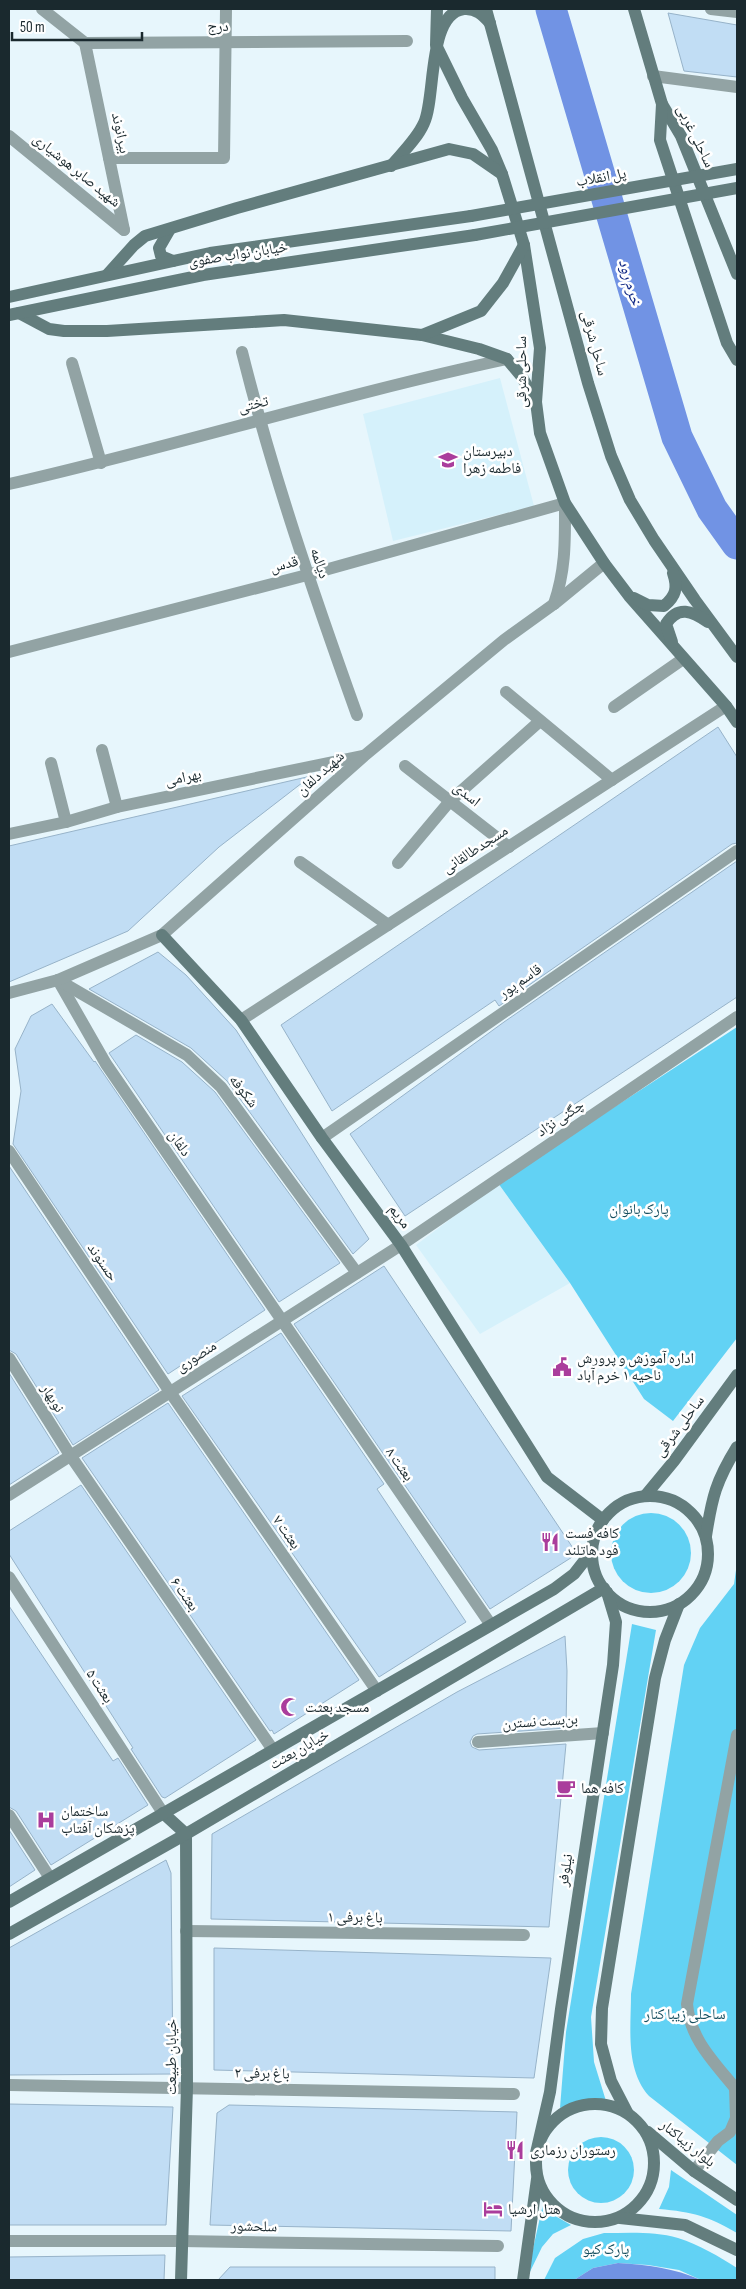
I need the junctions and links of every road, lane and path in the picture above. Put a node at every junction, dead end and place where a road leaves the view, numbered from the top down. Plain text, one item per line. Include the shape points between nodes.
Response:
1 (42, 9) edge
2 (226, 9) edge
3 (437, 9) edge
4 (486, 9) edge
5 (634, 9) edge
6 (711, 9) edge
7 (737, 12) edge
8 (490, 23) junction
9 (407, 41) dead end
10 (225, 42) junction
11 (85, 43) junction
12 (436, 45) junction
13 (653, 76) junction
14 (737, 87) edge
15 (662, 104) junction
16 (9, 136) edge
17 (109, 158) junction
18 (391, 166) junction
19 (737, 169) edge
20 (502, 174) junction
21 (737, 188) edge
22 (471, 216) joint
23 (170, 229) junction
24 (124, 230) joint
25 (524, 245) junction
26 (173, 261) junction
27 (737, 274) edge
28 (107, 275) junction
29 (9, 297) edge
30 (14, 314) edge
31 (422, 335) junction
32 (242, 352) dead end
33 (507, 359) junction
34 (737, 360) edge
35 (72, 363) dead end
36 (536, 402) junction
37 (258, 419) junction
38 (101, 463) junction
39 (9, 484) edge
40 (566, 503) junction
41 (667, 559) junction
42 (604, 563) junction
43 (307, 575) junction
44 (629, 596) junction
45 (554, 604) junction
46 (714, 626) junction
47 (9, 652) edge
48 (679, 655) junction
49 (737, 657) edge
50 (506, 692) dead end
51 (726, 706) junction
52 (614, 707) dead end
53 (357, 715) dead end
54 (540, 721) junction
55 (737, 722) edge
56 (102, 750) dead end
57 (364, 756) junction
58 (52, 762) dead end
59 (405, 766) dead end
60 (612, 780) junction
61 (450, 801) junction
62 (117, 807) junction
63 (66, 822) junction
64 (9, 834) edge
65 (509, 846) junction
66 (737, 851) edge
67 (300, 862) dead end
68 (398, 862) dead end
69 (388, 925) junction
70 (162, 935) junction
71 (58, 980) junction
72 (9, 993) edge
73 (737, 1017) edge
74 (241, 1020) junction
75 (322, 1138) junction
76 (9, 1151) edge
77 (401, 1244) junction
78 (357, 1273) junction
79 (282, 1321) junction
80 (9, 1358) edge
81 (737, 1375) edge
82 (170, 1392) junction
83 (737, 1447) edge
84 (70, 1456) junction
85 (9, 1495) edge
86 (645, 1496) junction
87 (603, 1520) junction
88 (706, 1536) junction
89 (592, 1550) junction
90 (9, 1577) edge
91 (605, 1590) junction
92 (679, 1604) junction
93 (491, 1625) junction
94 (377, 1691) junction
95 (603, 1734) junction
96 (737, 1735) edge
97 (478, 1742) dead end
98 (273, 1750) junction
99 (163, 1813) junction
100 (9, 1815) edge
101 (186, 1834) junction
102 (50, 1878) junction
103 (9, 1902) edge
104 (186, 1931) junction
105 (9, 1934) edge
106 (524, 1935) dead end
107 (9, 2085) edge
108 (187, 2087) junction
109 (736, 2088) edge
110 (514, 2094) dead end
111 (627, 2112) junction
112 (644, 2129) junction
113 (536, 2153) junction
114 (694, 2171) junction
115 (537, 2176) junction
116 (737, 2200) edge
117 (620, 2218) junction
118 (181, 2240) junction
119 (9, 2241) edge
120 (498, 2246) dead end
121 (737, 2250) edge
122 (180, 2280) edge
123 (523, 2280) edge

1 - 11 street
2 - 10 street
3 - 12 main road, ساحلی شرقی
4 - 8 main road, ساحل شرقی
5 - 13 main road, ساحلی غربی
6 - 7 street
8 - 12 main road via 482,14 462,9 447,21
8 - 41 main road, ساحل شرقی via 588,383 611,456 630,500
9 - 10 street, درج
10 - 11 street, درج
10 - 17 street via 224,158
11 - 17 street, بیرانوند
12 - 18 main road via 424,123
12 - 20 main road, ساحلی شرقی
13 - 14 street
13 - 15 main road, ساحلی غربی
15 - 27 main road, ساحلی غربی via 681,136
15 - 34 main road via 660,140 727,343
16 - 24 street, شهید صابر هوشیاری
17 - 24 street, بیرانوند
18 - 20 main road via 427,154 455,150 473,154
18 - 23 main road
19 - 22 main road, پل انقلاب, bridge
20 - 25 main road, ساحلی شرقی
21 - 30 main road, خیابان نواب صفوی, bridge via 475,235 203,275
22 - 26 main road, خیابان نواب صفوی
23 - 26 main road via 159,248 161,256
23 - 28 main road via 145,236
25 - 31 main road via 503,283 482,311
25 - 36 main road, ساحلی شرقی via 540,348
26 - 28 main road, خیابان نواب صفوی
28 - 29 main road, خیابان نواب صفوی
30 - 31 main road via 49,330 64,331 284,320
31 - 33 main road
32 - 37 street, دیالمه
33 - 36 main road
33 - 37 street, تختی
35 - 38 street
36 - 40 main road, ساحلی شرقی via 540,433
37 - 38 street, تختی
37 - 43 street, دیالمه
38 - 39 street, تختی
40 - 42 main road, ساحلی شرقی
40 - 43 street, قدس
40 - 45 street via 566,555
41 - 44 main road via 677,590 673,599 664,606 648,605
41 - 46 main road, ساحل شرقی
42 - 44 main road, ساحلی شرقی
42 - 45 street, شهید دلفان
43 - 47 street, قدس
43 - 53 street, دیالمه
44 - 48 main road, ساحلی شرقی
45 - 57 street, شهید دلفان via 504,640
46 - 48 main road via 698,615 683,611 672,614 666,624
46 - 49 main road, ساحل شرقی
48 - 51 main road, ساحلی شرقی
48 - 52 street
50 - 54 street
51 - 55 main road, ساحلی شرقی
51 - 60 street, مسجدطالقانی
54 - 60 street
54 - 61 street
56 - 62 street
57 - 62 street, بهرامی
57 - 70 street, شهید دلفان
58 - 63 street
59 - 61 street, اسدی
60 - 65 street, مسجدطالقانی
61 - 65 street, اسدی
61 - 68 street
62 - 63 street, بهرامی
63 - 64 street, بهرامی
65 - 69 street, مسجدطالقانی
66 - 75 street, قاسم پور
67 - 69 street
69 - 74 street, مسجدطالقانی
70 - 71 street, شهید دلفان
70 - 74 main road, مریم
71 - 72 street, شهید دلفان
71 - 78 street, شکوفه via 187,1055 221,1086
71 - 79 street, دلفان via 106,1064
73 - 77 street, چگنی نژاد
74 - 75 main road, مریم
75 - 77 main road, مریم
76 - 82 street, حسنوند
77 - 78 street, منصوری
77 - 87 main road, مریم via 547,1477
78 - 79 street, منصوری
79 - 82 street, منصوری
79 - 93 street, بعثت ۸
80 - 84 street, نوبهار
81 - 86 main road, ساحلی شرقی
82 - 84 street, منصوری
82 - 94 street, بعثت ۷
83 - 88 main road via 712,1495
84 - 85 street, منصوری
84 - 98 street, بعثت ۶
86 - 87 main road via 629,1499
86 - 88 main road via 665,1497 682,1505 697,1518
87 - 89 main road via 595,1534
88 - 92 main road via 709,1554 706,1573 697,1589
89 - 91 main road via 593,1564
89 - 93 main road, خیابان بعثت via 574,1574 554,1589
90 - 99 street, بعثت ۵
91 - 92 main road via 616,1601 632,1609 650,1612
91 - 95 main road, نیلوفر via 616,1622
91 - 101 main road, خیابان بعثت
92 - 111 main road via 655,1678 602,2008 601,2044 611,2082
93 - 94 main road, خیابان بعثت
94 - 98 main road, خیابان بعثت
95 - 97 street, بن‌بست نسترن
95 - 113 main road, نیلوفر via 550,2092
96 - 109 street via 687,2004 695,2036
98 - 99 main road, خیابان بعثت
99 - 101 main road
99 - 102 main road, خیابان بعثت
100 - 102 street
101 - 104 main road, خیابان طبیعت
101 - 105 main road, خیابان بعثت
102 - 103 main road, خیابان بعثت
104 - 106 street, باغ برفی ۱
104 - 108 main road, خیابان طبیعت
107 - 108 street, باغ برفی ۲
108 - 110 street, باغ برفی ۲
108 - 118 main road, خیابان طبیعت
109 - 114 street via 736,2118 730,2132 718,2141
111 - 112 main road
111 - 113 main road via 609,2105 590,2103 571,2108 554,2119 542,2134
112 - 114 main road, بلوار زیباکنار
112 - 117 main road via 652,2144 655,2161 653,2179 646,2195
113 - 115 main road
114 - 116 main road, بلوار زیباکنار
115 - 117 main road via 543,2192 568,2216 585,2222
115 - 123 main road
117 - 121 main road via 685,2226
118 - 119 street, سلحشور
118 - 120 street, سلحشور
118 - 122 main road, خیابان طبیعت

